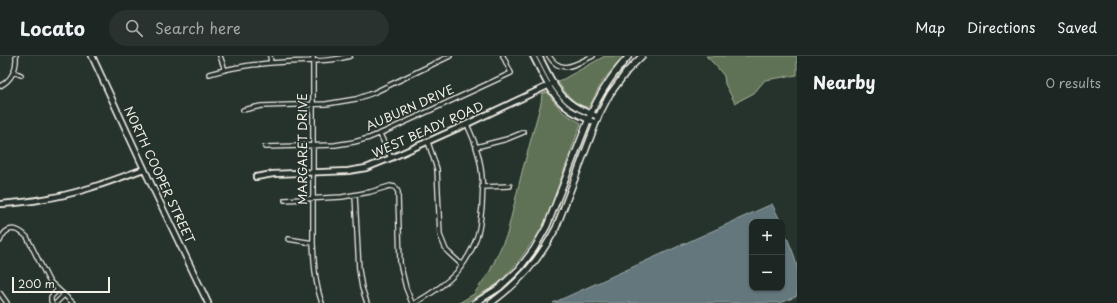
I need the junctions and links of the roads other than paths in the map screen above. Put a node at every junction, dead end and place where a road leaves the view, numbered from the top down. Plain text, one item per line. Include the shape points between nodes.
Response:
1 (16, 56) edge
2 (92, 56) edge
3 (220, 56) edge
4 (270, 56) edge
5 (313, 56) edge
6 (350, 56) edge
7 (450, 56) edge
8 (503, 56) edge
9 (533, 56) edge
10 (539, 56) edge
11 (549, 56) edge
12 (593, 56) edge
13 (630, 56) edge
14 (642, 56) edge
15 (313, 61) junction
16 (271, 63) junction
17 (225, 70) junction
18 (14, 72) junction
19 (209, 74) dead end
20 (21, 75) dead end
21 (552, 84) junction
22 (0, 86) edge
23 (313, 104) junction
24 (243, 110) dead end
25 (590, 113) junction
26 (598, 117) junction
27 (588, 119) junction
28 (596, 123) junction
29 (467, 124) junction
30 (524, 132) dead end
31 (380, 134) junction
32 (428, 142) junction
33 (313, 146) junction
34 (476, 147) junction
35 (265, 148) dead end
36 (391, 158) junction
37 (144, 169) junction
38 (313, 172) junction
39 (256, 177) dead end
40 (510, 186) dead end
41 (482, 187) junction
42 (355, 195) junction
43 (313, 199) junction
44 (285, 200) dead end
45 (0, 204) edge
46 (288, 239) dead end
47 (0, 241) edge
48 (313, 243) junction
49 (462, 265) junction
50 (58, 289) junction
51 (0, 293) edge
52 (64, 295) junction
53 (7, 303) edge
54 (52, 303) edge
55 (56, 303) edge
56 (73, 303) edge
57 (208, 303) edge
58 (322, 303) edge
59 (367, 303) edge
60 (412, 303) edge
61 (415, 303) edge
62 (475, 303) edge
63 (491, 303) edge

1 - 18 street
2 - 37 main road, NORTH COOPER STREET
3 - 17 street
4 - 16 street
5 - 15 street, MARGARET DRIVE
6 - 15 street
7 - 23 street via 356,99
8 - 31 street, AUBURN DRIVE via 511,73
9 - 21 street
10 - 21 street
11 - 12 street via 557,65 568,67
13 - 25 main road via 608,82
14 - 26 main road via 610,94
15 - 16 street
15 - 23 street, MARGARET DRIVE
16 - 17 street
17 - 19 street
18 - 20 street
18 - 22 street
21 - 25 street via 569,102
21 - 27 street via 553,93 561,102
21 - 29 street, WEST BEADY ROAD
23 - 24 street via 261,106
23 - 33 street, MARGARET DRIVE
25 - 26 street
25 - 27 main road
26 - 28 main road
27 - 28 street
27 - 62 main road via 547,226 534,249 499,288
28 - 63 main road via 556,228 547,245 524,276
29 - 32 street, WEST BEADY ROAD
29 - 34 street
30 - 34 street
31 - 33 street, AUBURN DRIVE via 354,142
31 - 36 street
32 - 36 street, WEST BEADY ROAD
32 - 49 street via 437,169 440,235 449,253
33 - 35 street, AUBURN DRIVE
33 - 38 street, MARGARET DRIVE
34 - 41 street
36 - 38 street, WEST BEADY ROAD via 366,168
37 - 45 street via 81,190 44,199
37 - 57 main road, NORTH COOPER STREET
38 - 39 street, WEST BEADY ROAD
38 - 43 street, MARGARET DRIVE
40 - 41 street
41 - 49 street via 478,233 473,248
42 - 43 street
42 - 59 street via 359,270
42 - 60 street via 395,186 398,196 400,263
43 - 44 street
43 - 48 street, MARGARET DRIVE
46 - 48 street
47 - 50 street via 5,232 13,229 23,232 48,279
48 - 58 street, MARGARET DRIVE
49 - 61 street via 442,286
50 - 52 street
50 - 54 street via 51,297
51 - 53 street
52 - 55 street
52 - 56 street

